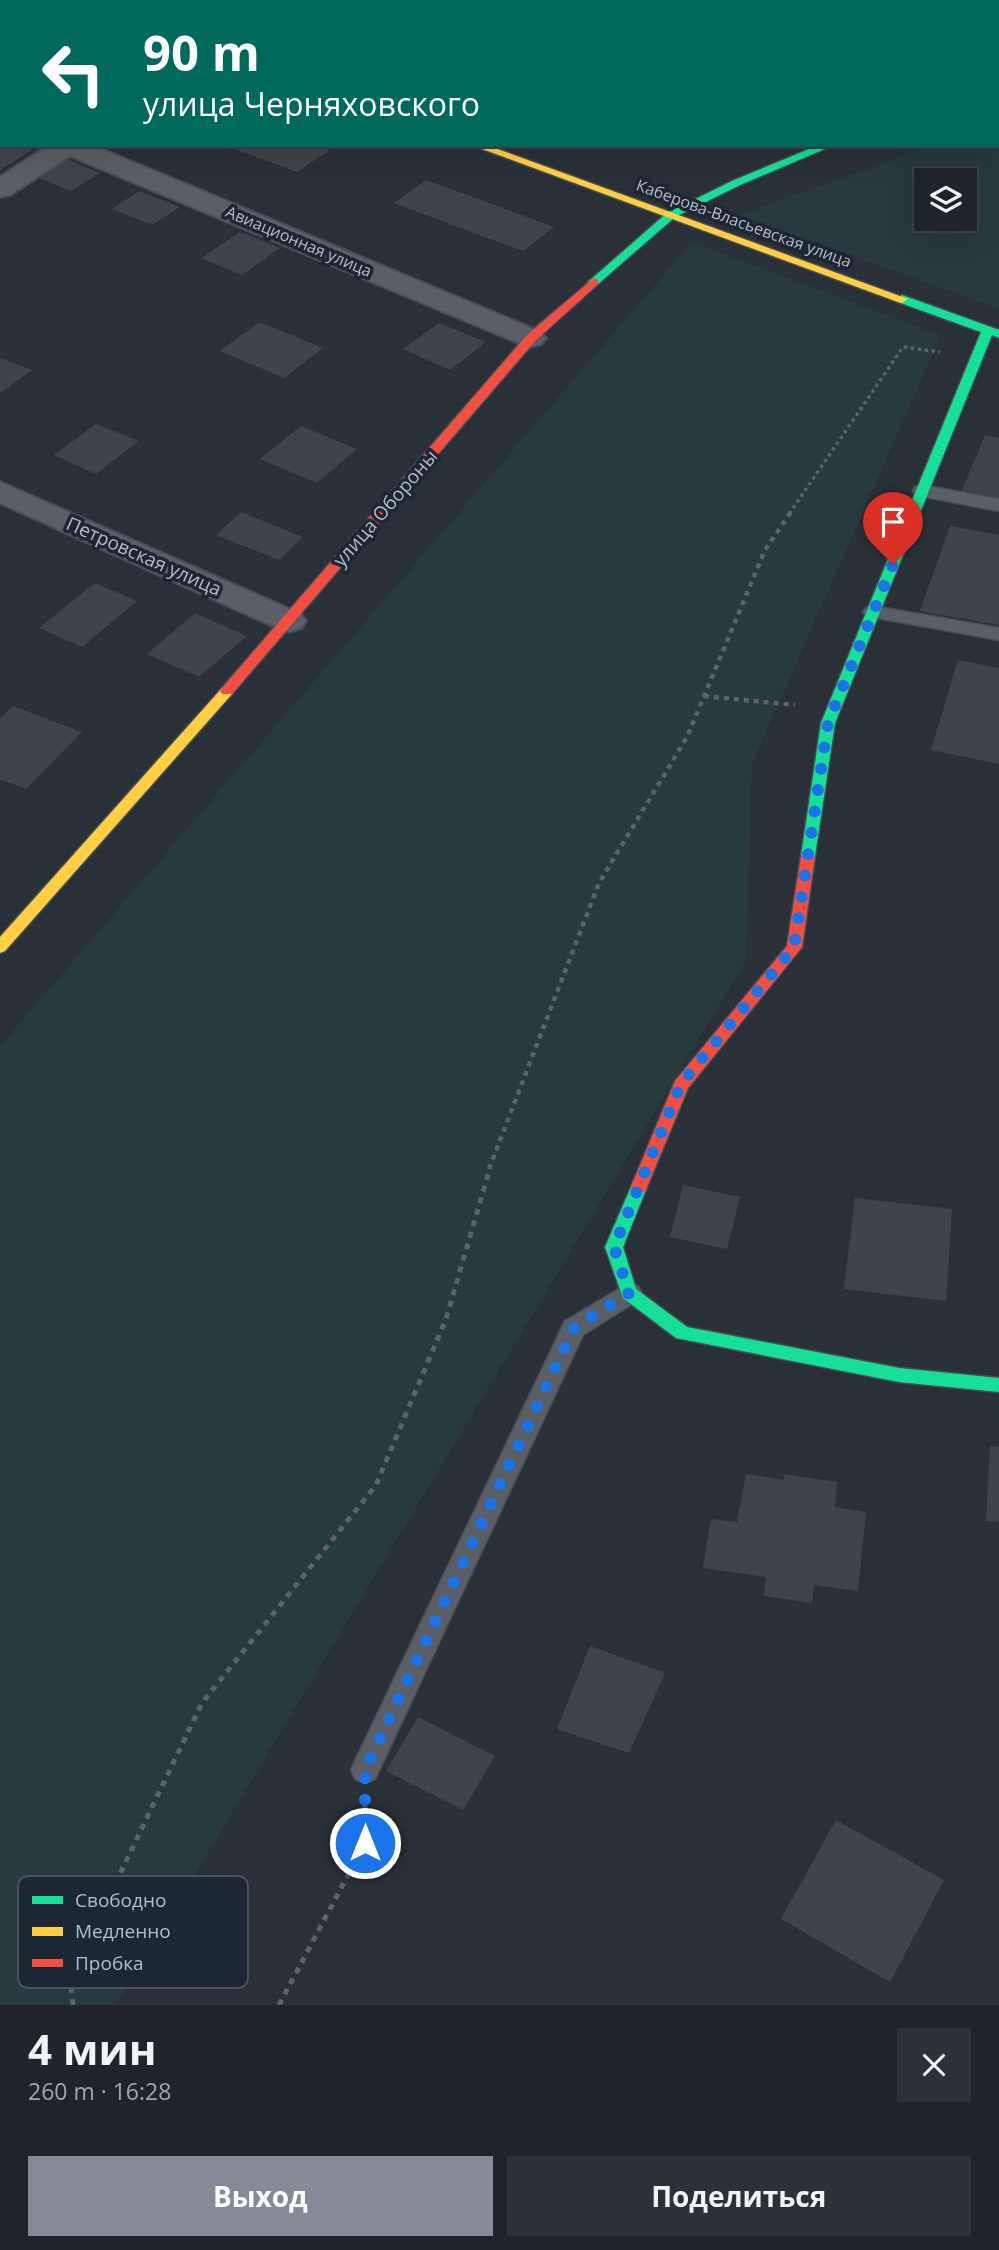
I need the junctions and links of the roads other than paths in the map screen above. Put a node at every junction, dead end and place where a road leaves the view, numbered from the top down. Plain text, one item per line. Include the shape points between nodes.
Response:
1 (65, 147) edge
2 (73, 147) edge
3 (483, 147) edge
4 (824, 147) edge
5 (0, 189) edge
6 (671, 215) junction
7 (994, 332) edge
8 (531, 338) junction
9 (0, 491) edge
10 (922, 491) junction
11 (999, 505) edge
12 (873, 612) junction
13 (289, 621) junction
14 (999, 634) edge
15 (0, 947) edge
16 (629, 1293) junction
17 (999, 1385) edge
18 (365, 1770) road end

1 - 5 street
2 - 8 street, Авиационная улица
3 - 6 street, Каберова-Власьевская улица
4 - 6 street, улица Обороны
6 - 7 street, Каберова-Власьевская улица
6 - 8 street, улица Обороны
7 - 10 street via 977,358
8 - 13 street, улица Обороны
9 - 13 street, Петровская улица
10 - 11 lane
10 - 12 street
12 - 14 lane
12 - 16 street via 828,723 794,947 681,1084 614,1247
13 - 15 street, улица Обороны
16 - 17 street via 682,1333 899,1375
16 - 18 lane via 574,1328

